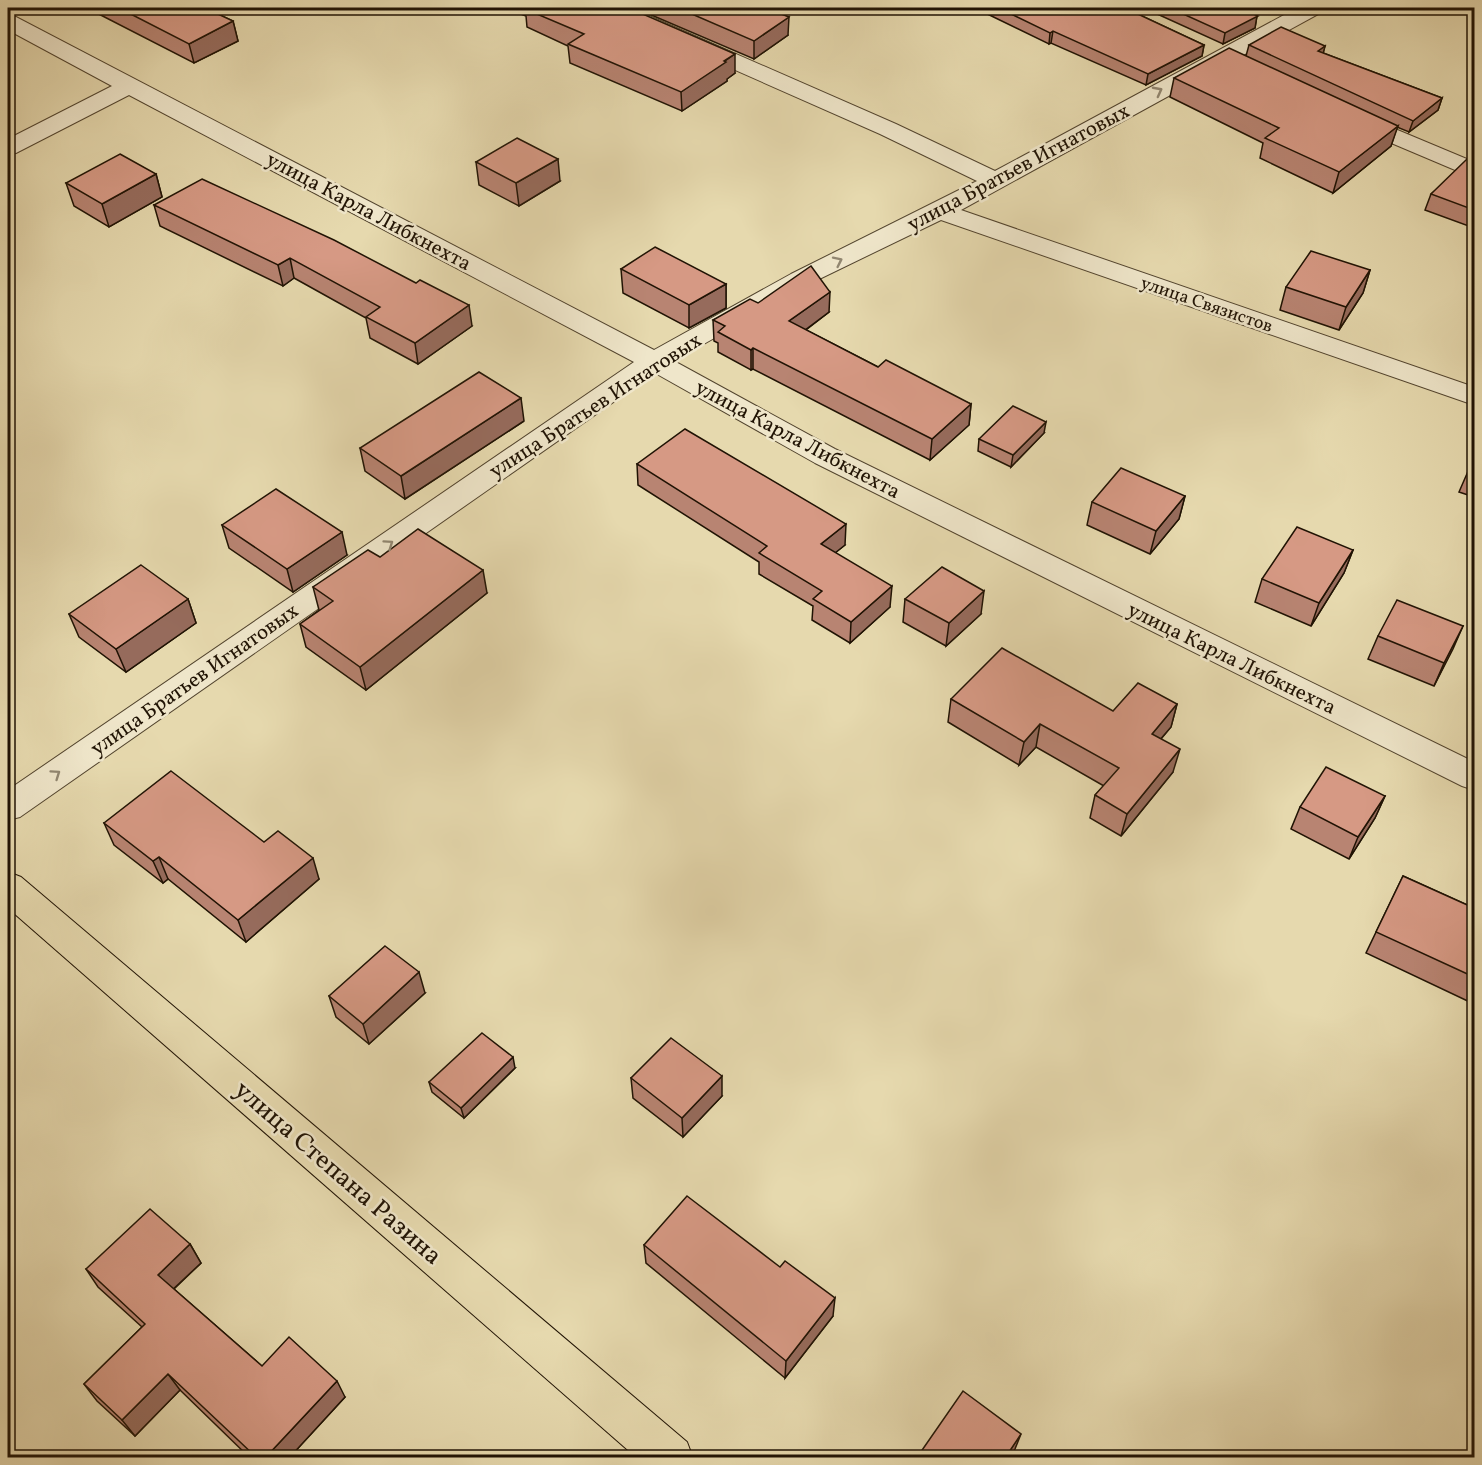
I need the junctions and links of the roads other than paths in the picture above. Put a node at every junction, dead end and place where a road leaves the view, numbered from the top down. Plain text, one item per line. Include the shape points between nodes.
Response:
1 (614, 8) edge
2 (1312, 8) edge
3 (8, 22) edge
4 (129, 86) junction
5 (1332, 108) edge
6 (8, 148) edge
7 (1474, 171) edge
8 (994, 180) junction
9 (940, 211) junction
10 (654, 362) junction
11 (1474, 396) edge
12 (1474, 777) edge
13 (8, 807) edge
14 (8, 887) edge
15 (671, 1458) edge

1 - 8 street
8 -> 2 street, улица Братьев Игнатовых
3 - 4 street, улица Карла Либкнехта
4 - 6 street
4 - 10 street, улица Карла Либкнехта
5 - 7 street
8 - 9 street, улица Братьев Игнатовых
10 -> 9 street, улица Братьев Игнатовых via 800,279
9 - 11 street, улица Связистов
10 - 12 street, улица Карла Либкнехта via 825,456
13 -> 10 street, улица Братьев Игнатовых
14 - 15 main road, улица Степана Разина

